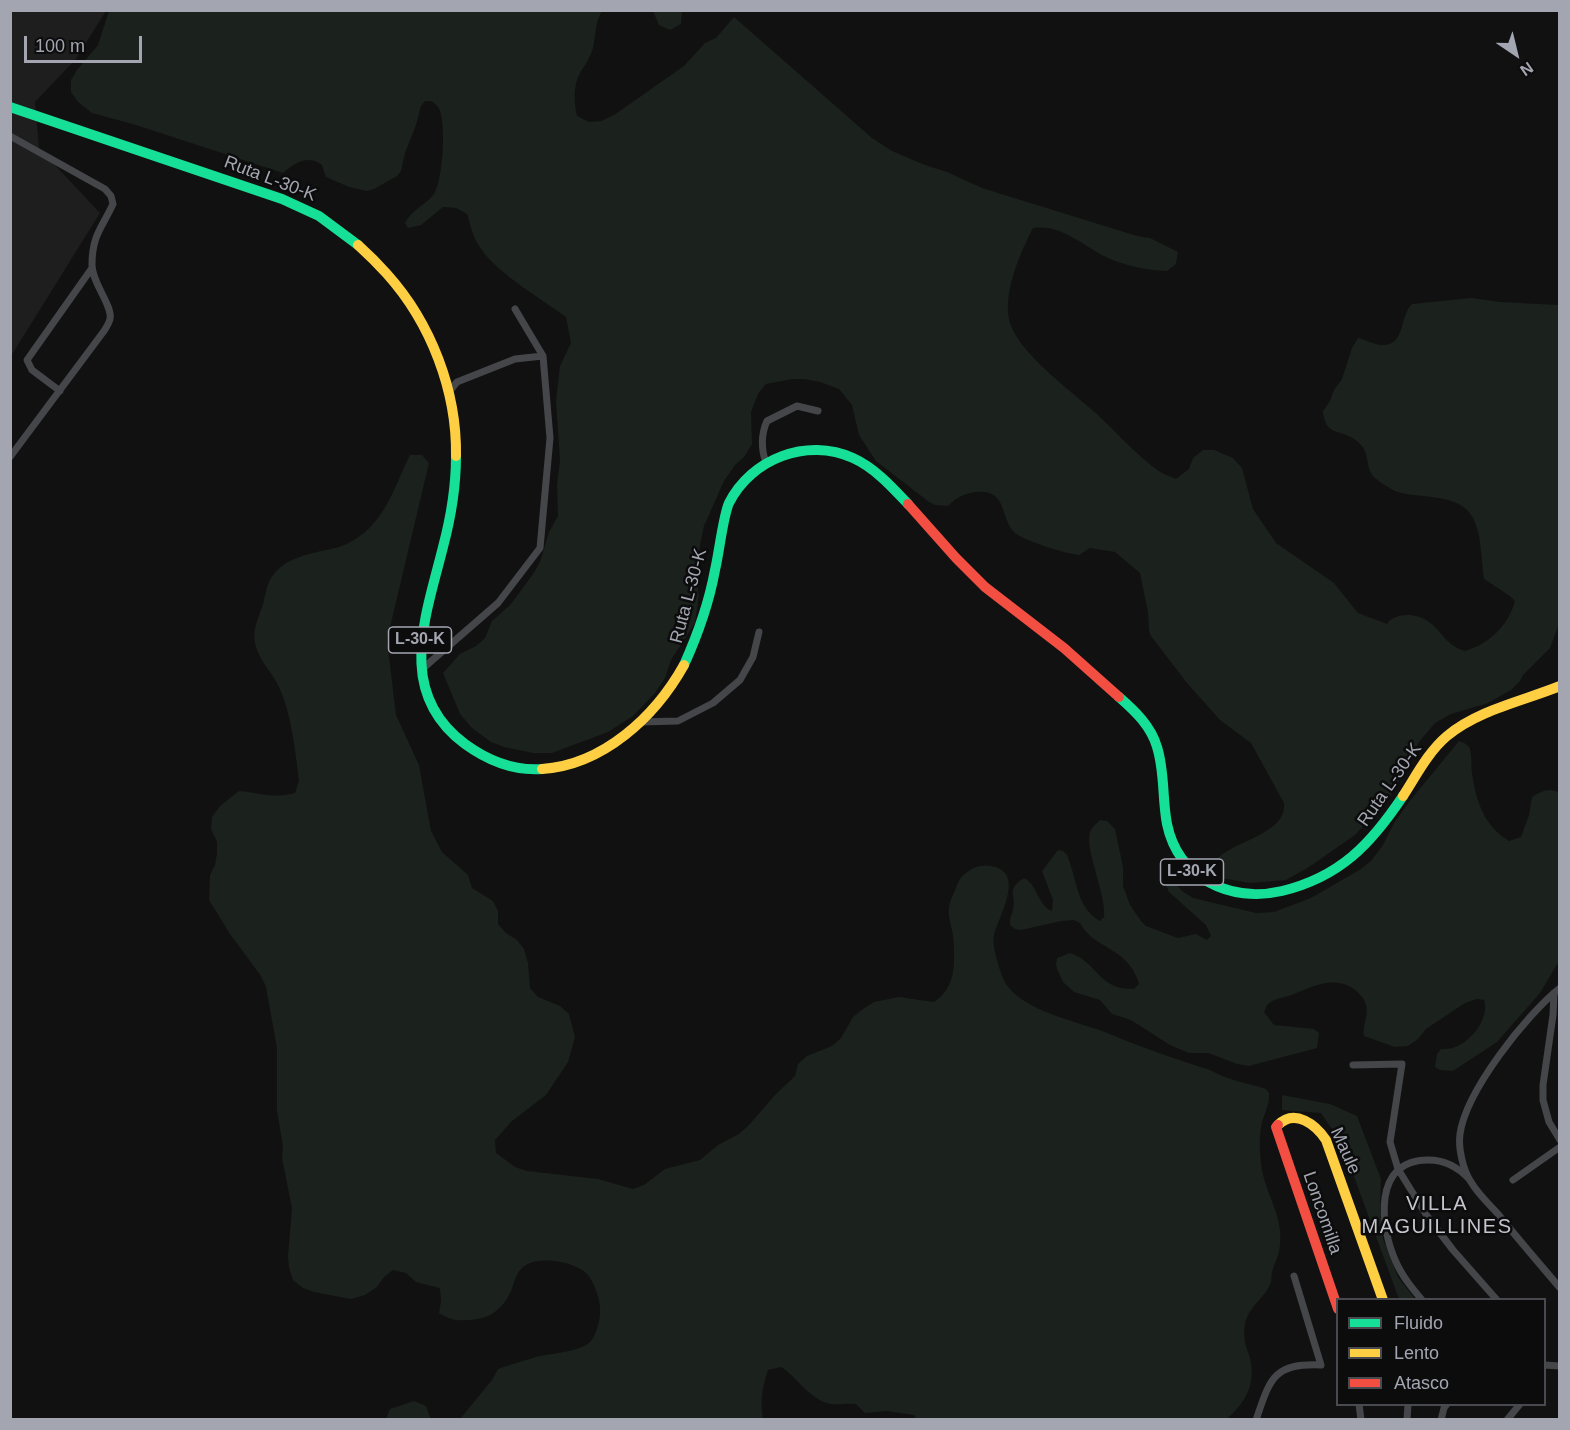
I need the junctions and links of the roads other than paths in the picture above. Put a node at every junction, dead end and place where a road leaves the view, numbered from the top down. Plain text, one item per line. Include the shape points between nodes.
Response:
1 (10, 107) edge
2 (10, 136) edge
3 (92, 268) junction
4 (515, 309) dead end
5 (543, 356) junction
6 (60, 391) junction
7 (449, 392) junction
8 (818, 411) dead end
9 (10, 457) edge
10 (766, 462) junction
11 (759, 633) dead end
12 (421, 670) junction
13 (1560, 686) edge
14 (641, 722) junction
15 (1557, 990) edge
16 (1353, 1065) dead end
17 (1276, 1127) joint
18 (1558, 1136) edge
19 (1560, 1147) edge
20 (1398, 1169) junction
21 (1513, 1180) dead end
22 (1470, 1181) junction
23 (1294, 1276) dead end
24 (1560, 1288) edge
25 (1383, 1298) edge
26 (1421, 1298) edge
27 (1496, 1298) edge
28 (1336, 1303) edge
29 (1444, 1406) edge
30 (1518, 1406) edge
31 (1256, 1419) edge
32 (1442, 1419) edge
33 (1507, 1419) edge

1 - 7 main road, Ruta L-30-K / L-30-K via 302,207 332,225 374,259 407,299 432,344
2 - 3 street via 111,196 113,204 94,243
3 - 6 street via 111,318
3 - 6 street via 27,360 32,370
4 - 5 street
5 - 7 street via 509,361 457,382
5 - 12 street via 550,438 540,548 498,603
6 - 9 street
7 - 12 main road, Ruta L-30-K / L-30-K via 458,439 458,471 452,514 421,634
8 - 10 street via 798,406 767,421 762,444
10 - 13 main road, Ruta L-30-K / L-30-K via 794,451 815,449 845,454 864,463 880,475 987,589 1064,648 1135,711 1148,727 1161,756 1164,814 1172,844 1197,876 1224,891 1268,894 1315,880 1340,867 1380,832 1446,737 1468,723
10 - 14 main road, Ruta L-30-K / L-30-K via 744,481 728,505 706,611 690,657 668,692
11 - 14 street via 753,657 740,680 713,703 678,721
12 - 14 main road, Ruta L-30-K / L-30-K via 431,702 450,730 475,751 506,765 539,770 573,764 608,747
15 - 18 street via 1543,1092 1546,1114
15 - 22 street via 1529,1017 1493,1065 1465,1117 1460,1145
16 - 20 street via 1402,1064 1390,1142
17 - 25 main road, Maule via 1283,1119 1298,1118 1323,1135
17 - 28 main road, Loncomilla
19 - 21 street
20 - 22 street via 1416,1161 1439,1161
20 - 26 street via 1384,1196 1384,1213 1399,1268
20 - 27 street via 1427,1216
22 - 24 street
23 - 31 street via 1322,1365 1292,1367 1276,1376 1268,1385
29 - 32 street
30 - 33 street

